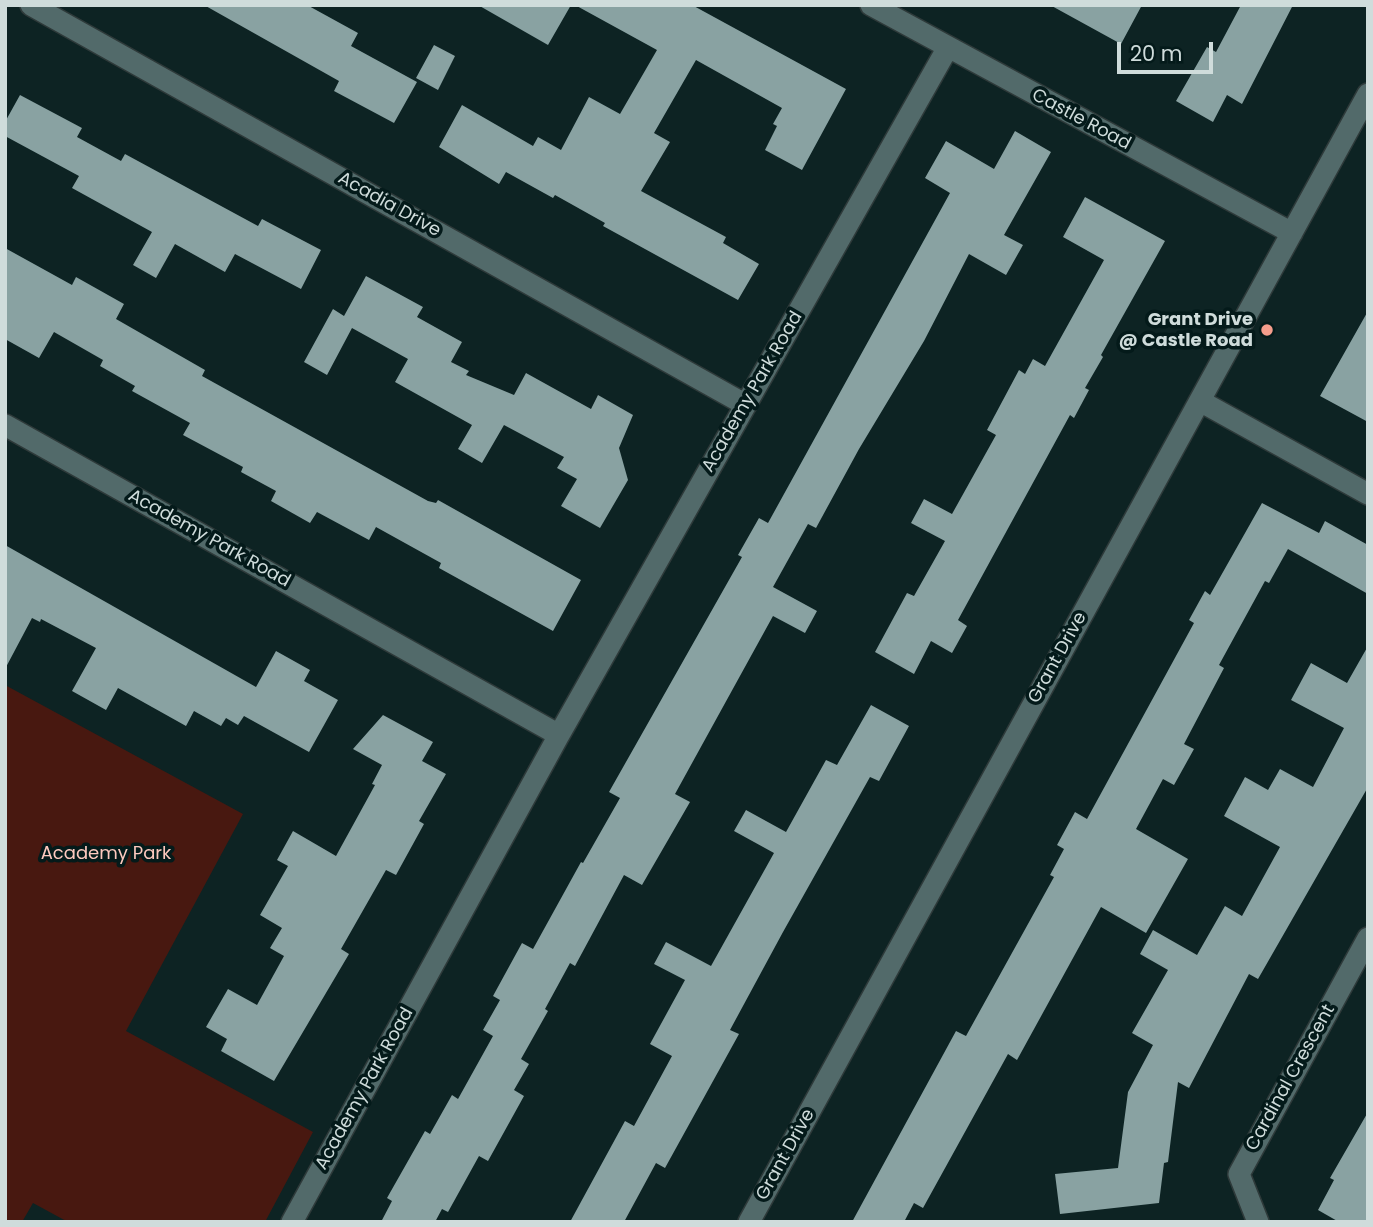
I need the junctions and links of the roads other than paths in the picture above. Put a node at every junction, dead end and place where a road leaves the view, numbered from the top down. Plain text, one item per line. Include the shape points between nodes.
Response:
1 (31, 5) edge
2 (871, 5) edge
3 (947, 49) junction
4 (1368, 94) edge
5 (1292, 233) junction
6 (1200, 401) junction
7 (746, 405) junction
8 (5, 425) edge
9 (1368, 494) edge
10 (559, 735) junction
11 (1368, 938) edge
12 (292, 1222) edge
13 (749, 1222) edge
14 (1258, 1222) edge

1 - 7 street, Acadia Drive
2 - 3 street, Castle Road
3 - 5 street, Castle Road
3 - 7 street, Academy Park Road
4 - 5 street, Grant Drive
5 - 6 street, Grant Drive
6 - 9 street
6 - 13 street, Grant Drive
7 - 10 street, Academy Park Road
8 - 10 street, Academy Park Road
10 - 12 street, Academy Park Road
11 - 14 street, Cardinal Crescent via 1238,1174

